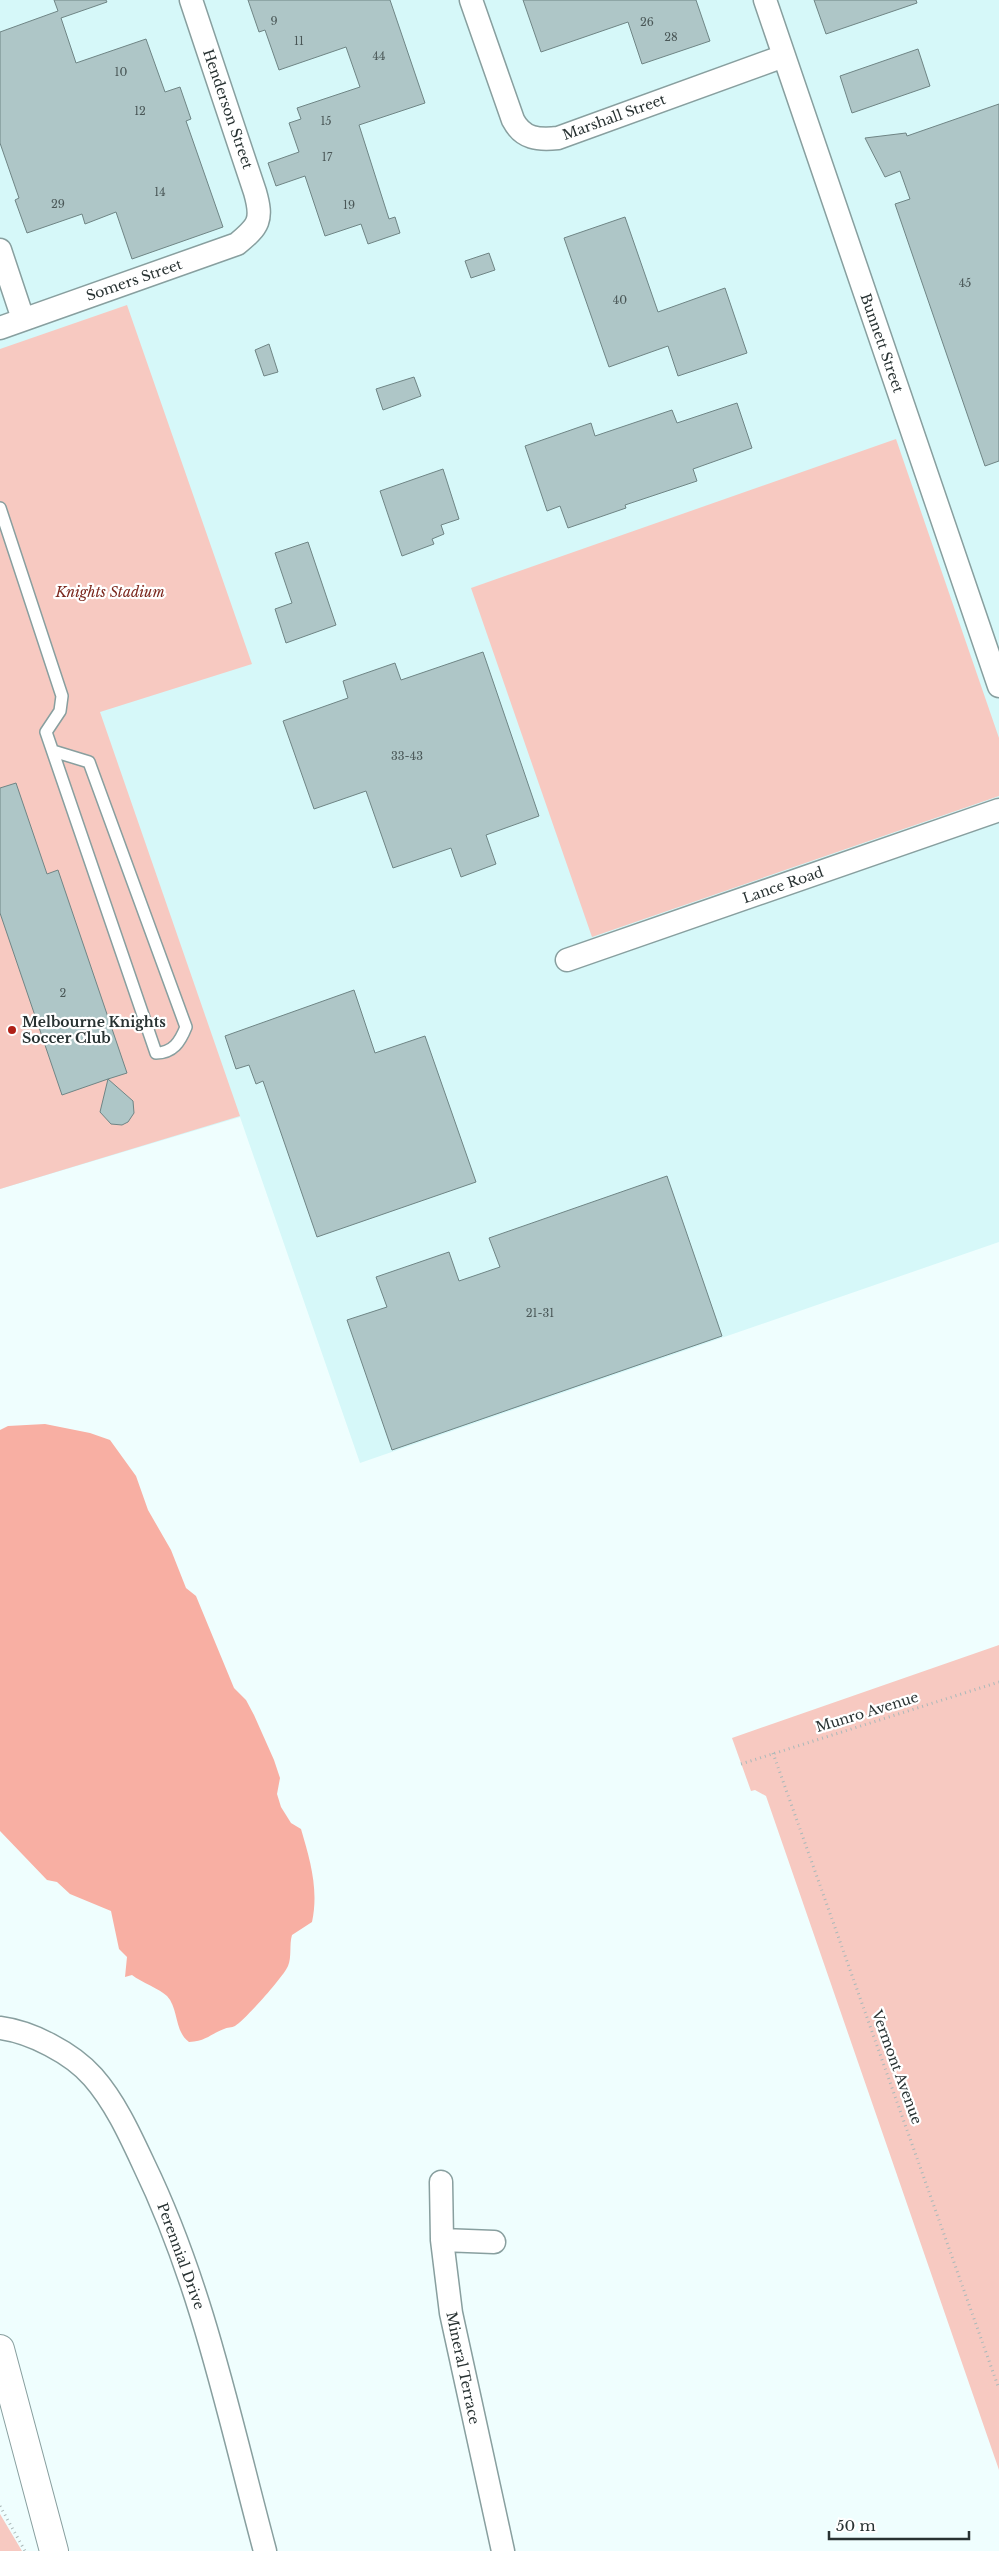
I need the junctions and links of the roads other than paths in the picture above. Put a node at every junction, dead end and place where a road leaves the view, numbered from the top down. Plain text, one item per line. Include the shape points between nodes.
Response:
1 (191, 0) edge
2 (471, 0) edge
3 (765, 0) edge
4 (784, 56) junction
5 (260, 220) joint
6 (0, 250) edge
7 (23, 319) junction
8 (0, 328) edge
9 (0, 508) edge
10 (999, 686) edge
11 (53, 751) junction
12 (999, 810) edge
13 (567, 960) dead end
14 (0, 2028) edge
15 (441, 2182) dead end
16 (442, 2240) junction
17 (494, 2242) dead end
18 (0, 2349) edge
19 (54, 2551) edge
20 (264, 2551) edge
21 (503, 2551) edge

1 - 5 street, Henderson Street via 256,192
2 - 4 street, Marshall Street via 517,128 526,136 541,139 558,138
3 - 4 street, Bunnett Street
4 - 10 street, Bunnett Street
5 - 7 street, Somers Street via 237,244
6 - 7 street
7 - 8 street, Somers Street
9 - 11 lane via 62,696 60,711 46,732
11 - 11 lane via 156,1053 165,1053 180,1043 186,1027 89,762
12 - 13 street, Lance Road
14 - 20 street, Perennial Drive via 29,2036 77,2063 100,2086 132,2140 173,2229 195,2288
15 - 16 street, Mineral Terrace
16 - 17 street
16 - 21 street, Mineral Terrace via 451,2313
18 - 19 street

